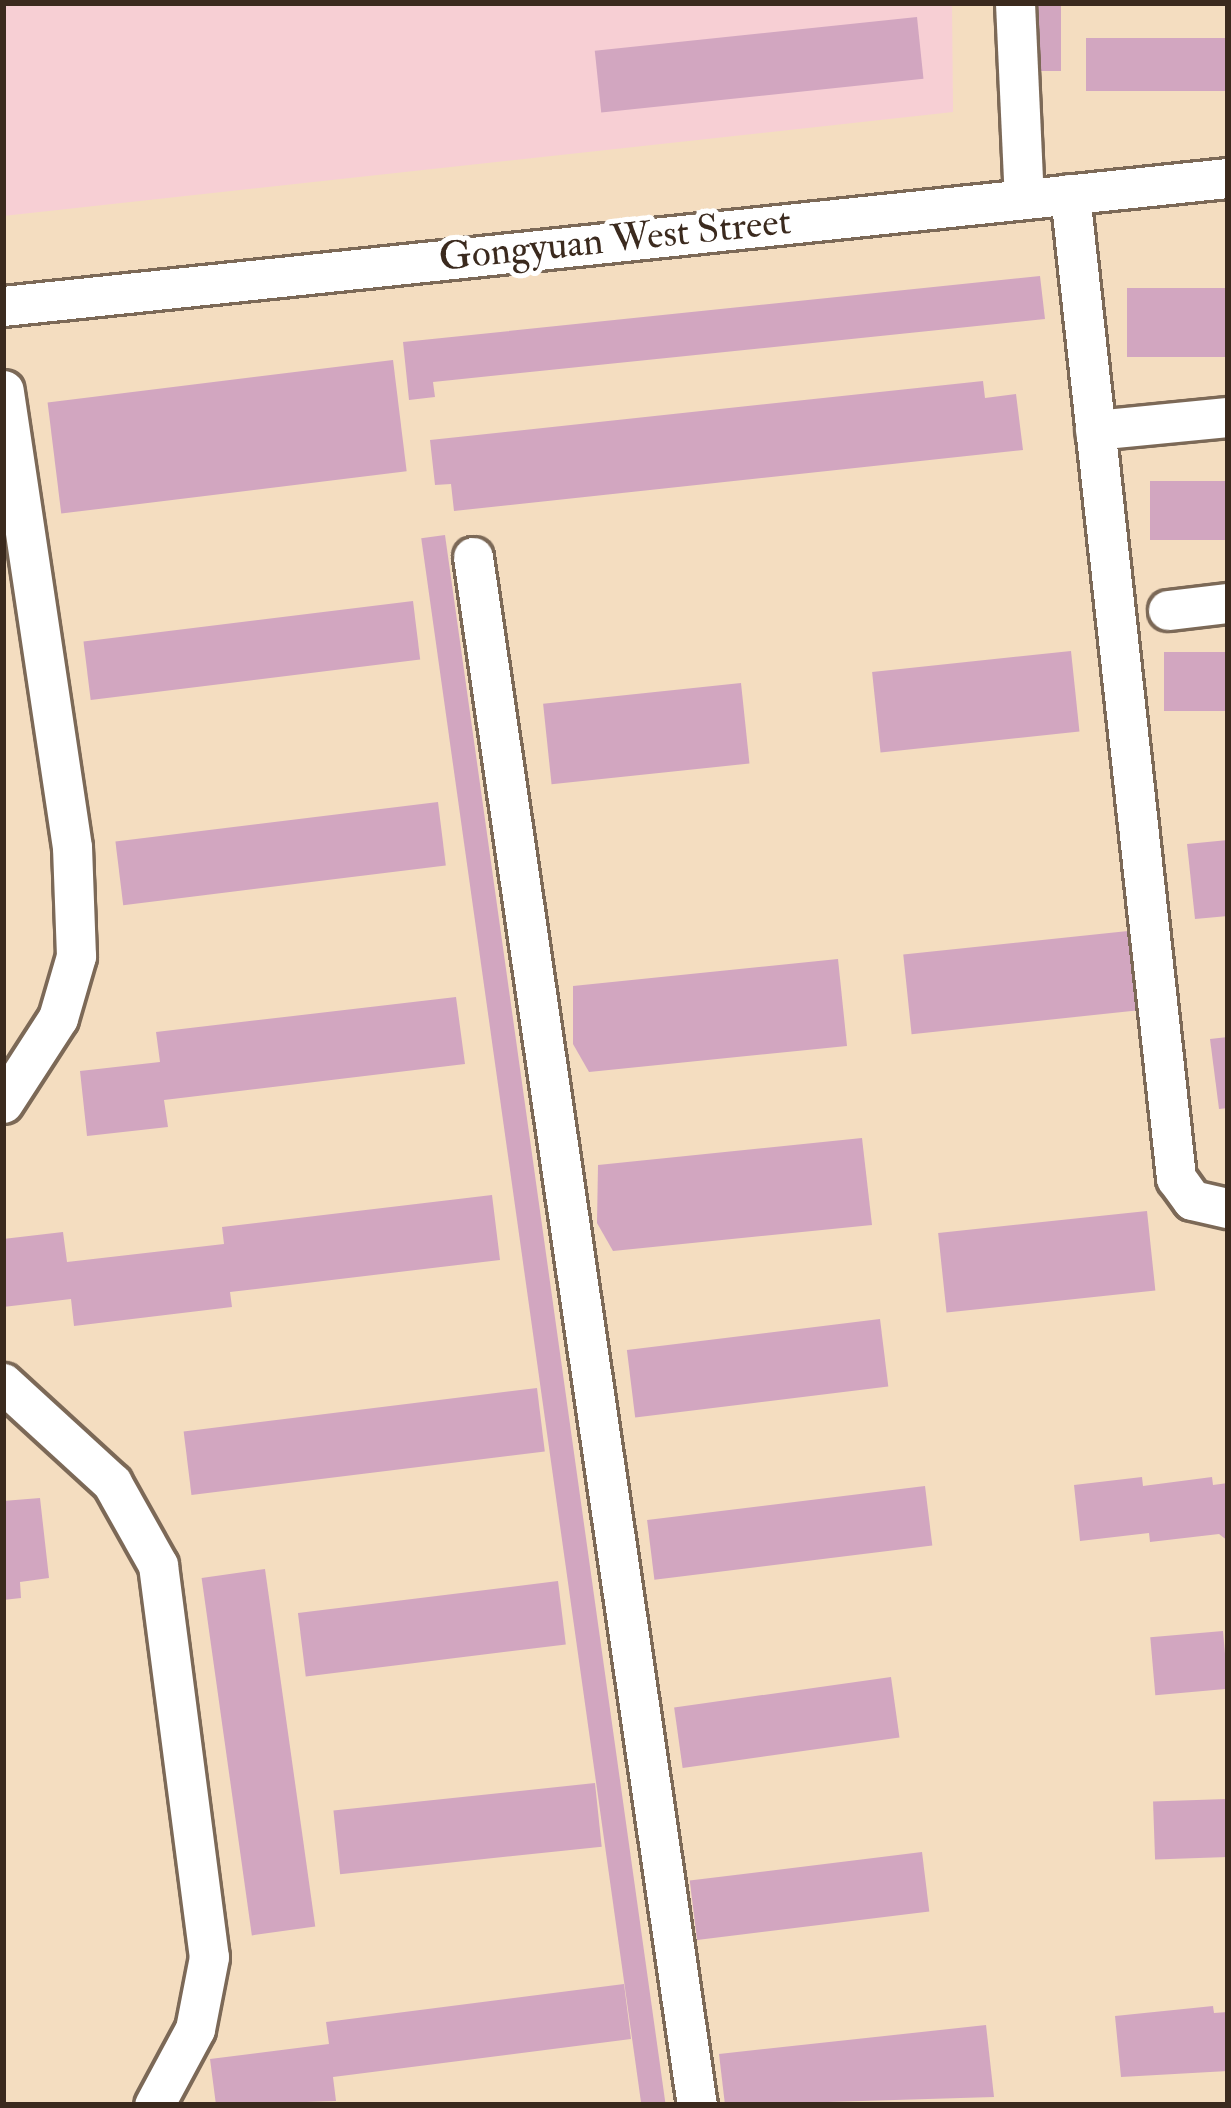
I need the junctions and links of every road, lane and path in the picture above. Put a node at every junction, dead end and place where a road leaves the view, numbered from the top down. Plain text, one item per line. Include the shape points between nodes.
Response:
1 (1015, 3) edge
2 (1228, 178) edge
3 (1070, 194) junction
4 (1024, 199) junction
5 (3, 306) edge
6 (4, 390) edge
7 (1228, 417) edge
8 (1095, 430) junction
9 (15, 550) edge
10 (472, 557) dead end
11 (1228, 603) edge
12 (1168, 610) dead end
13 (3, 1102) edge
14 (1228, 1208) edge
15 (3, 1383) edge
16 (154, 2105) edge
17 (698, 2105) edge

1 - 4 street
2 - 3 street, Gongyuan West Street
3 - 4 street, Gongyuan West Street
3 - 8 street
4 - 5 street, Gongyuan West Street
6 - 9 street
7 - 8 street
8 - 14 street via 1176,1178 1192,1200
9 - 13 street via 72,847 76,956 58,1018
10 - 17 street
11 - 12 street
15 - 16 street via 112,1484 158,1565 209,1958 195,2029

